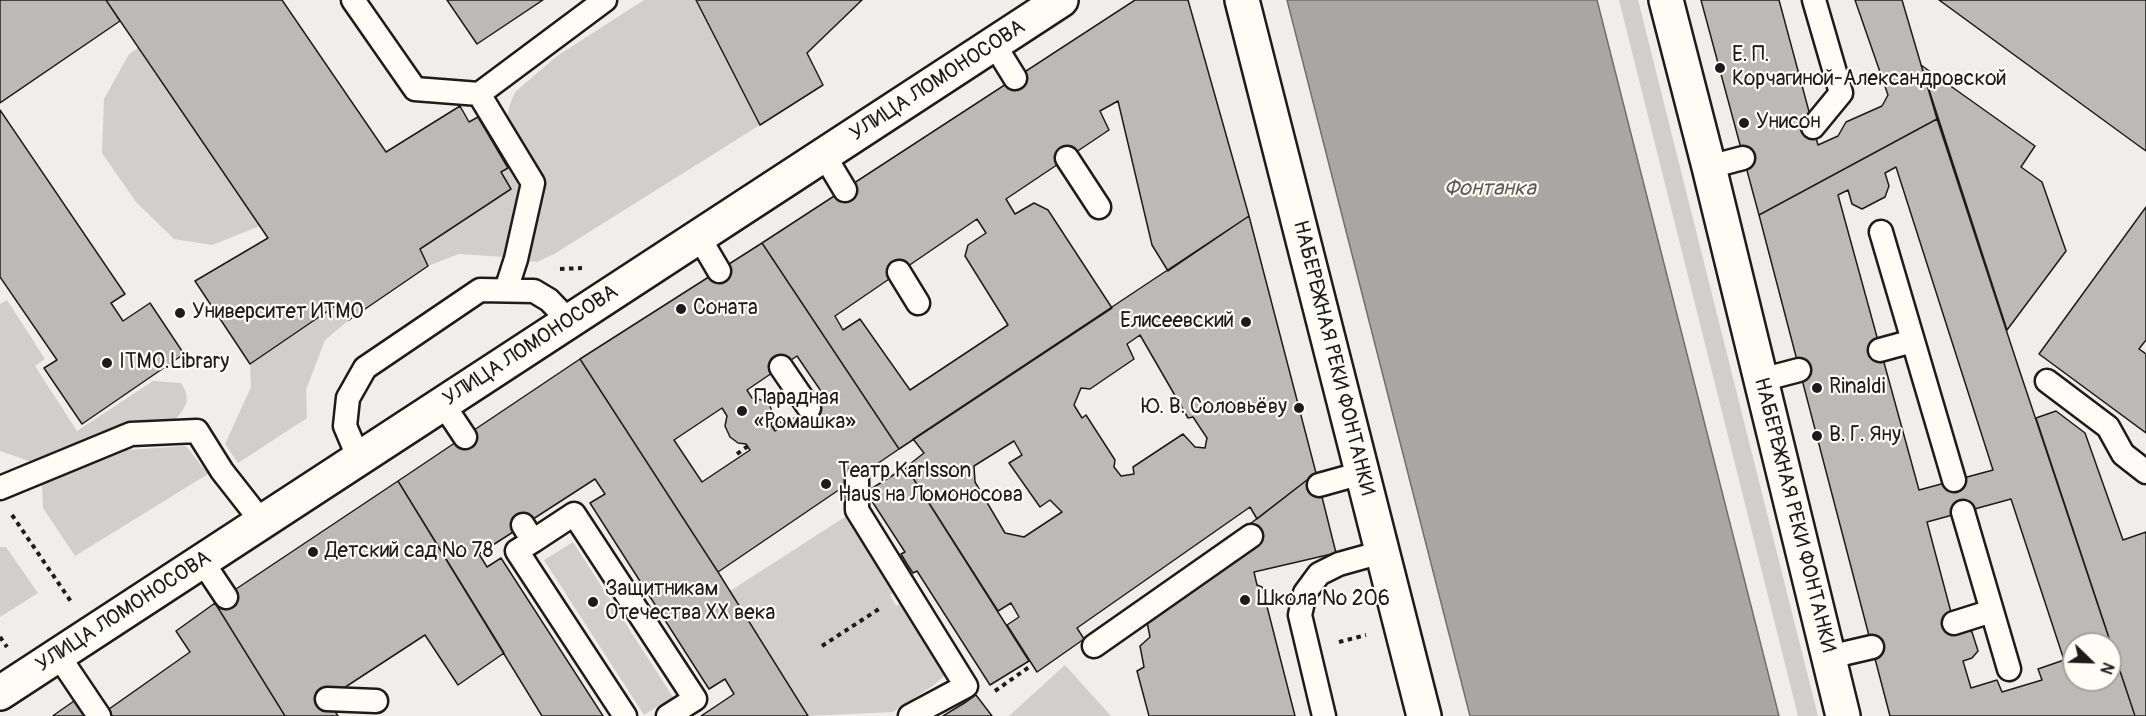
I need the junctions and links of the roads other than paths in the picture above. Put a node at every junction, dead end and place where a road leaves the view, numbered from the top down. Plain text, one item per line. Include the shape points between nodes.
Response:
1 (353, 0) edge
2 (605, 0) edge
3 (1061, 0) edge
4 (1242, 0) edge
5 (1666, 0) edge
6 (1814, 0) edge
7 (994, 44) junction
8 (1015, 78) dead end
9 (479, 94) junction
10 (1813, 127) dead end
11 (824, 155) junction
12 (1067, 158) dead end
13 (1743, 158) dead end
14 (1709, 167) junction
15 (845, 190) dead end
16 (1099, 207) dead end
17 (1881, 232) dead end
18 (699, 237) junction
19 (719, 271) dead end
20 (898, 272) dead end
21 (506, 290) junction
22 (918, 303) dead end
23 (569, 321) junction
24 (1913, 341) junction
25 (1880, 350) dead end
26 (781, 367) dead end
27 (1799, 370) dead end
28 (1761, 380) junction
29 (2047, 381) dead end
30 (443, 404) junction
31 (809, 408) dead end
32 (465, 437) dead end
33 (359, 459) junction
34 (2146, 471) edge
35 (1362, 473) junction
36 (857, 478) dead end
37 (1954, 480) dead end
38 (1319, 485) dead end
39 (0, 488) edge
40 (1963, 512) dead end
41 (262, 522) junction
42 (1251, 536) dead end
43 (1382, 552) junction
44 (202, 561) junction
45 (226, 597) dead end
46 (1992, 611) junction
47 (1954, 623) dead end
48 (1094, 646) dead end
49 (1872, 647) dead end
50 (58, 655) junction
51 (1829, 657) junction
52 (2009, 669) dead end
53 (0, 693) edge
54 (327, 699) dead end
55 (376, 701) dead end
56 (99, 716) edge
57 (625, 716) edge
58 (668, 716) edge
59 (910, 716) edge
60 (1324, 716) edge
61 (1424, 716) edge
62 (1843, 716) edge

1 - 9 lane via 415,89
2 - 9 lane
3 - 7 main road, УЛИЦА ЛОМОНОСОВА
4 - 35 main road, НАБЕРЕЖНАЯ РЕКИ ФОНТАНКИ
5 - 14 main road, НАБЕРЕЖНАЯ РЕКИ ФОНТАНКИ
6 - 10 lane via 1841,93
7 - 8 lane
7 - 11 main road, УЛИЦА ЛОМОНОСОВА
9 - 21 lane via 533,183
11 - 15 lane
11 - 18 main road, УЛИЦА ЛОМОНОСОВА
12 - 16 lane
13 - 14 lane
14 - 28 main road, НАБЕРЕЖНАЯ РЕКИ ФОНТАНКИ
17 - 24 lane
18 - 19 lane
18 - 23 main road, УЛИЦА ЛОМОНОСОВА
20 - 22 lane
21 - 23 lane via 534,291
21 - 33 lane via 480,290 365,368 348,398 345,426
23 - 30 main road, УЛИЦА ЛОМОНОСОВА
24 - 25 lane
24 - 37 lane
26 - 31 lane
27 - 28 lane
28 - 51 main road, НАБЕРЕЖНАЯ РЕКИ ФОНТАНКИ
29 - 34 lane via 2108,427 2122,454
30 - 32 lane
30 - 33 main road, УЛИЦА ЛОМОНОСОВА
33 - 41 main road, УЛИЦА ЛОМОНОСОВА
35 - 38 lane
35 - 43 main road, НАБЕРЕЖНАЯ РЕКИ ФОНТАНКИ
36 - 59 lane via 857,510 966,686
39 - 41 lane via 131,434 197,431
40 - 46 lane
41 - 44 main road, УЛИЦА ЛОМОНОСОВА
42 - 48 lane
43 - 60 lane via 1319,574 1305,593 1300,615
43 - 61 main road, НАБЕРЕЖНАЯ РЕКИ ФОНТАНКИ
44 - 45 lane
44 - 50 main road, УЛИЦА ЛОМОНОСОВА
46 - 47 lane
46 - 52 lane
49 - 51 lane
50 - 53 main road, УЛИЦА ЛОМОНОСОВА
50 - 56 lane
51 - 62 main road, НАБЕРЕЖНАЯ РЕКИ ФОНТАНКИ
54 - 55 lane
57 - 58 lane via 518,551 528,533 573,514 695,699

